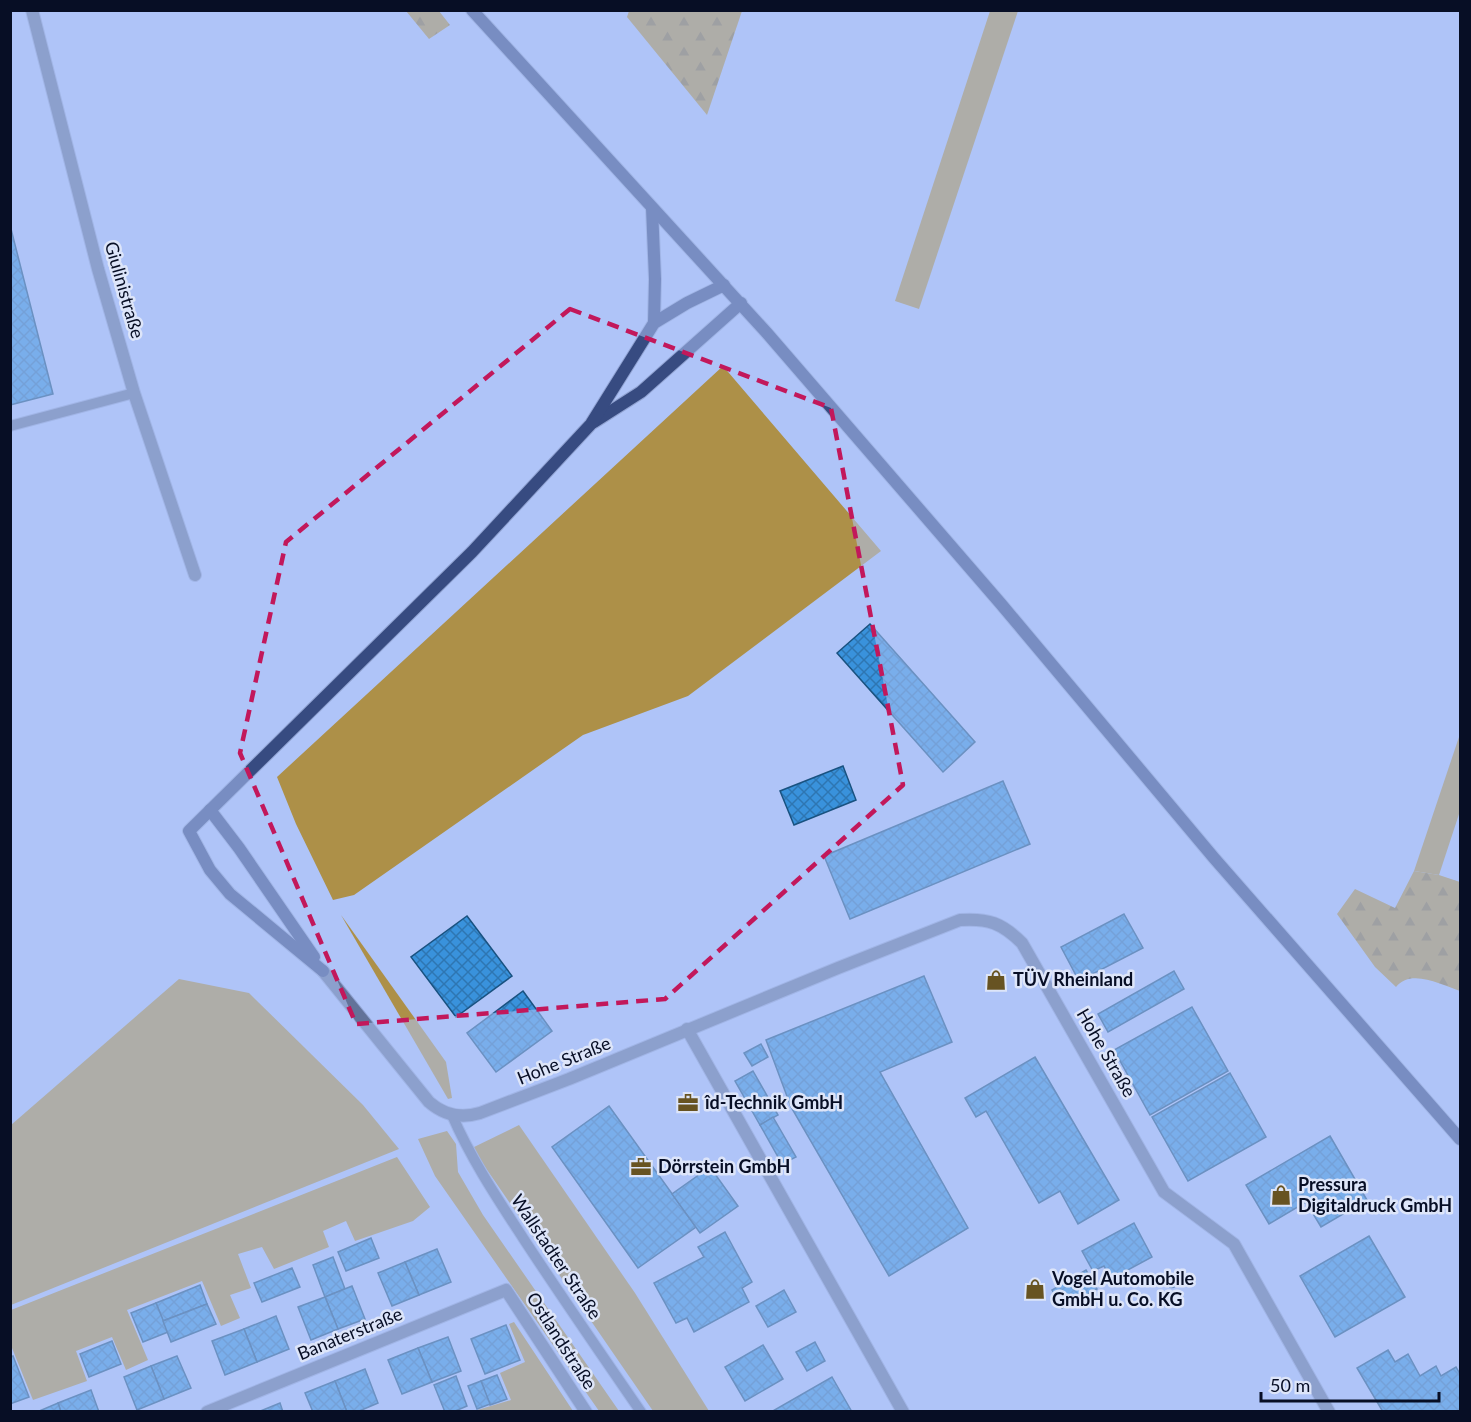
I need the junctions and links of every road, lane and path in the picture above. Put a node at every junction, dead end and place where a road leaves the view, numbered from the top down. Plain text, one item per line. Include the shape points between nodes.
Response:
1 (32, 10) edge
2 (472, 10) edge
3 (652, 208) junction
4 (724, 285) junction
5 (741, 303) junction
6 (654, 323) junction
7 (134, 393) junction
8 (591, 424) junction
9 (10, 426) edge
10 (195, 575) dead end
11 (210, 810) junction
12 (323, 971) junction
13 (687, 1029) junction
14 (452, 1115) junction
15 (1461, 1139) edge
16 (506, 1290) joint
17 (207, 1412) edge
18 (586, 1412) edge
19 (641, 1412) edge
20 (903, 1412) edge
21 (1329, 1412) edge

1 - 7 street, Giulinistraße
2 - 3 main road
3 - 4 main road
3 - 6 main road
4 - 5 main road
4 - 6 main road
5 - 8 main road via 641,392
5 - 15 main road via 1214,858
6 - 8 main road
7 - 9 lane
7 - 10 street, Giulinistraße
8 - 11 main road via 472,552
11 - 12 main road
11 - 12 main road via 189,831 210,870 230,894
12 - 14 street via 429,1102
13 - 14 street, Hohe Straße via 480,1113
13 - 20 street
13 - 21 street, Hohe Straße via 960,920 977,919 1009,930 1022,943 1164,1191 1234,1245
14 - 19 lane, Wallstadter Straße via 493,1192
16 - 17 street, Banaterstraße
16 - 18 street, Ostlandstraße

